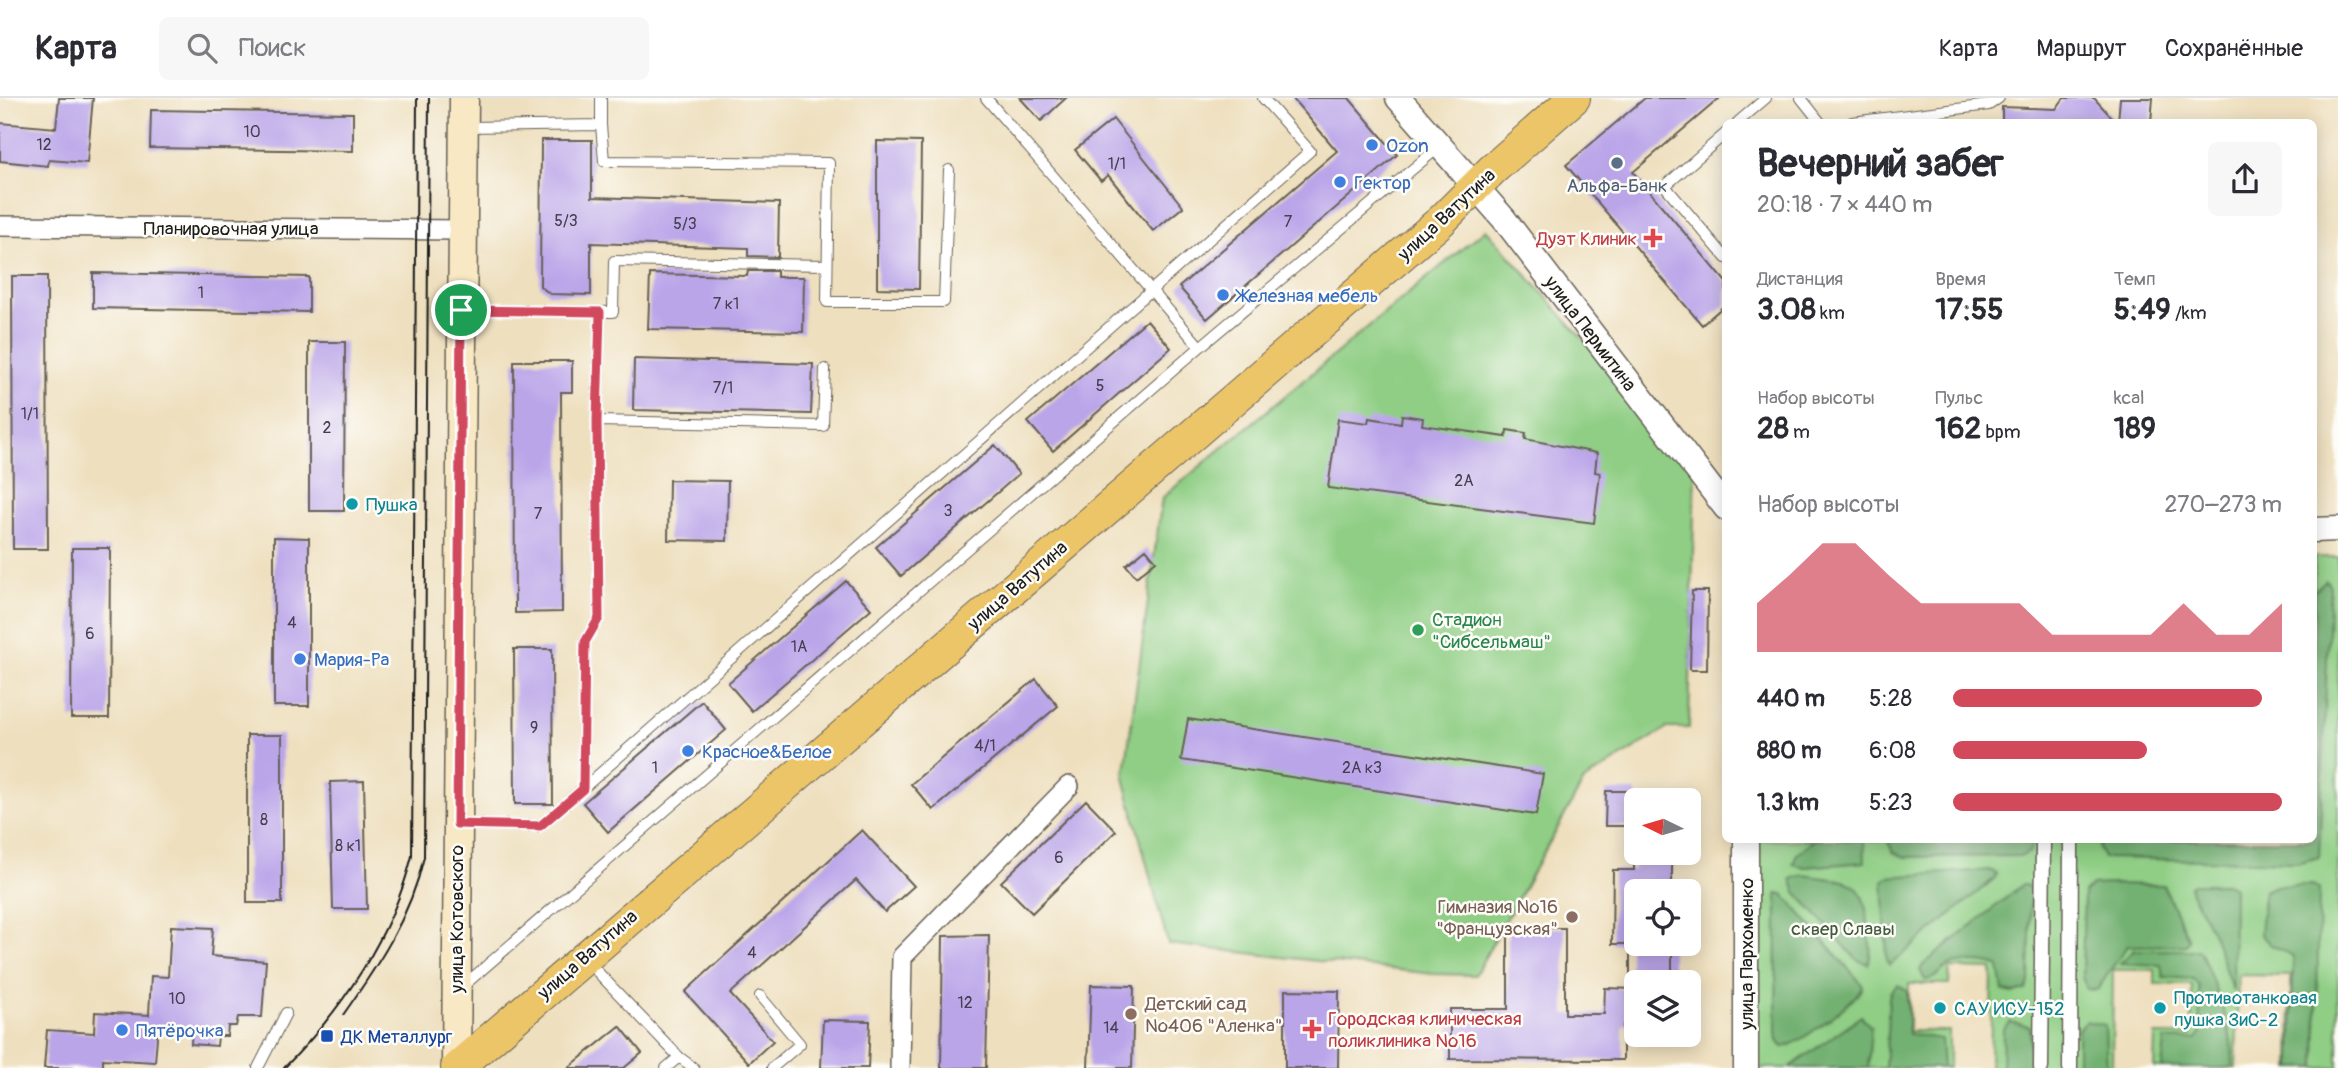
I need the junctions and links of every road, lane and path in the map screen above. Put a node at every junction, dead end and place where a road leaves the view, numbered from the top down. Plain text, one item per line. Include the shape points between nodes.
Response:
1 (464, 98) edge
2 (601, 98) edge
3 (986, 98) edge
4 (1263, 98) edge
5 (1398, 98) edge
6 (1574, 98) edge
7 (1766, 98) edge
8 (1801, 98) edge
9 (1999, 98) edge
10 (1742, 119) edge
11 (1817, 119) edge
12 (1876, 119) edge
13 (601, 125) junction
14 (463, 127) junction
15 (1722, 136) edge
16 (1438, 147) junction
17 (949, 170) dead end
18 (1475, 187) junction
19 (0, 226) edge
20 (462, 230) junction
21 (1722, 253) edge
22 (827, 265) junction
23 (1152, 290) junction
24 (461, 310) junction
25 (600, 312) junction
26 (1200, 348) junction
27 (825, 369) dead end
28 (597, 421) junction
29 (1722, 503) edge
30 (2338, 529) edge
31 (2317, 530) edge
32 (1069, 786) dead end
33 (583, 789) junction
34 (457, 824) junction
35 (1746, 843) edge
36 (2043, 843) edge
37 (2071, 843) edge
38 (583, 956) junction
39 (456, 992) junction
40 (760, 996) dead end
41 (286, 1013) dead end
42 (678, 1057) junction
43 (258, 1068) edge
44 (456, 1068) edge
45 (666, 1068) edge
46 (694, 1068) edge
47 (772, 1068) edge
48 (900, 1068) edge
49 (1746, 1068) edge
50 (2041, 1068) edge
51 (2070, 1068) edge

1 - 14 main road, улица Котовского
2 - 13 lane
3 - 23 lane
4 - 23 lane via 1310,151
5 - 16 street, улица Пермитина
6 - 18 main road, улица Ватутина
7 - 10 lane
8 - 11 lane
9 - 12 lane via 1989,105
13 - 14 lane
13 - 22 lane via 604,161 829,163
14 - 20 main road, улица Котовского
15 - 21 lane via 1665,186
16 - 18 street, улица Пермитина
16 - 26 lane
17 - 22 lane via 944,302 827,302
18 - 29 street, улица Пермитина
18 - 38 main road, улица Ватутина via 1431,230
19 - 20 street, Планировочная улица
20 - 24 main road, улица Котовского
22 - 25 lane via 614,261 612,312
23 - 26 lane
23 - 33 lane
24 - 25 lane
24 - 34 main road, улица Котовского
25 - 28 lane
26 - 39 lane
27 - 28 lane via 823,426
28 - 33 lane via 599,618 585,642
30 - 31 street
32 - 48 street via 902,957
33 - 34 lane via 540,826
34 - 39 main road, улица Котовского
35 - 49 street, улица Пархоменко
36 - 50 street
37 - 51 street
38 - 42 lane
38 - 44 main road, улица Ватутина
39 - 44 main road, улица Котовского
40 - 47 lane via 800,1044
41 - 43 lane
42 - 45 lane
42 - 46 lane

